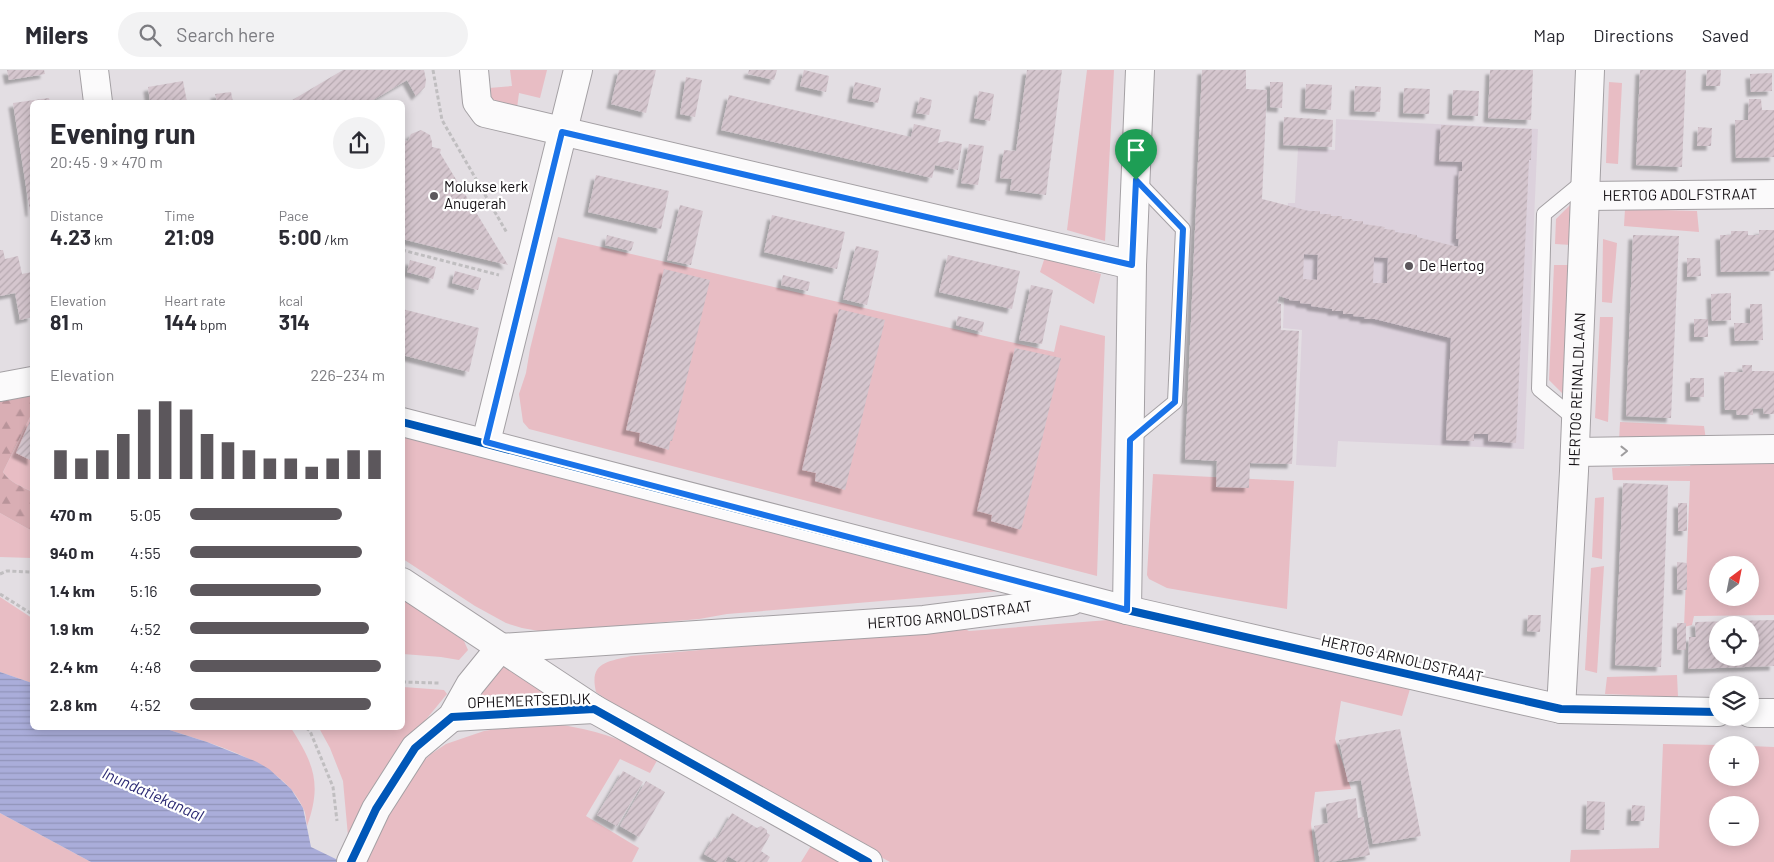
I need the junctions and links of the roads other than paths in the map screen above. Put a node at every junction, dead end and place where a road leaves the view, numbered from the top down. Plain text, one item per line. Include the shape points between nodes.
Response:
1 (94, 70) edge
2 (474, 70) edge
3 (578, 70) edge
4 (1140, 70) edge
5 (1590, 70) edge
6 (98, 100) edge
7 (562, 132) junction
8 (1136, 180) junction
9 (1586, 188) junction
10 (1774, 194) edge
11 (1132, 265) junction
12 (30, 381) edge
13 (0, 387) edge
14 (1576, 419) junction
15 (405, 423) edge
16 (1130, 440) junction
17 (486, 442) junction
18 (1774, 449) edge
19 (1575, 452) junction
20 (405, 584) edge
21 (1084, 600) junction
22 (1127, 610) junction
23 (500, 648) junction
24 (594, 709) junction
25 (1561, 709) junction
26 (1709, 712) edge
27 (1759, 713) edge
28 (1774, 713) edge
29 (452, 717) junction
30 (354, 856) edge
31 (868, 862) edge

1 - 6 street
2 - 7 street via 477,102 485,113
3 - 7 street
4 - 8 street
5 - 9 street, HERTOG REINALDLAAN
7 - 11 street
7 - 17 street
8 - 11 street
8 - 16 lane via 1183,229 1175,402
9 - 10 street, HERTOG ADOLFSTRAAT
9 - 14 street, HERTOG REINALDLAAN
9 - 14 lane via 1544,214 1539,389
11 - 16 street
12 - 13 street
14 - 19 street, HERTOG REINALDLAAN
15 - 17 street
16 - 22 street
17 - 21 street
19 -> 18 street
19 - 25 street, HERTOG REINALDLAAN
20 - 23 street, OPHEMERTSEDIJK
21 - 22 street, HERTOG ARNOLDSTRAAT
21 - 23 street, HERTOG ARNOLDSTRAAT via 924,620
22 - 25 street, HERTOG ARNOLDSTRAAT
23 - 24 street, OPHEMERTSEDIJK
23 - 29 street, OPHEMERTSEDIJK via 470,685
24 - 29 street, OPHEMERTSEDIJK
24 - 31 street, OPHEMERTSEDIJK
25 - 26 street, HERTOG ARNOLDSTRAAT
27 - 28 street
29 - 30 street, OPHEMERTSEDIJK via 415,748 376,809

